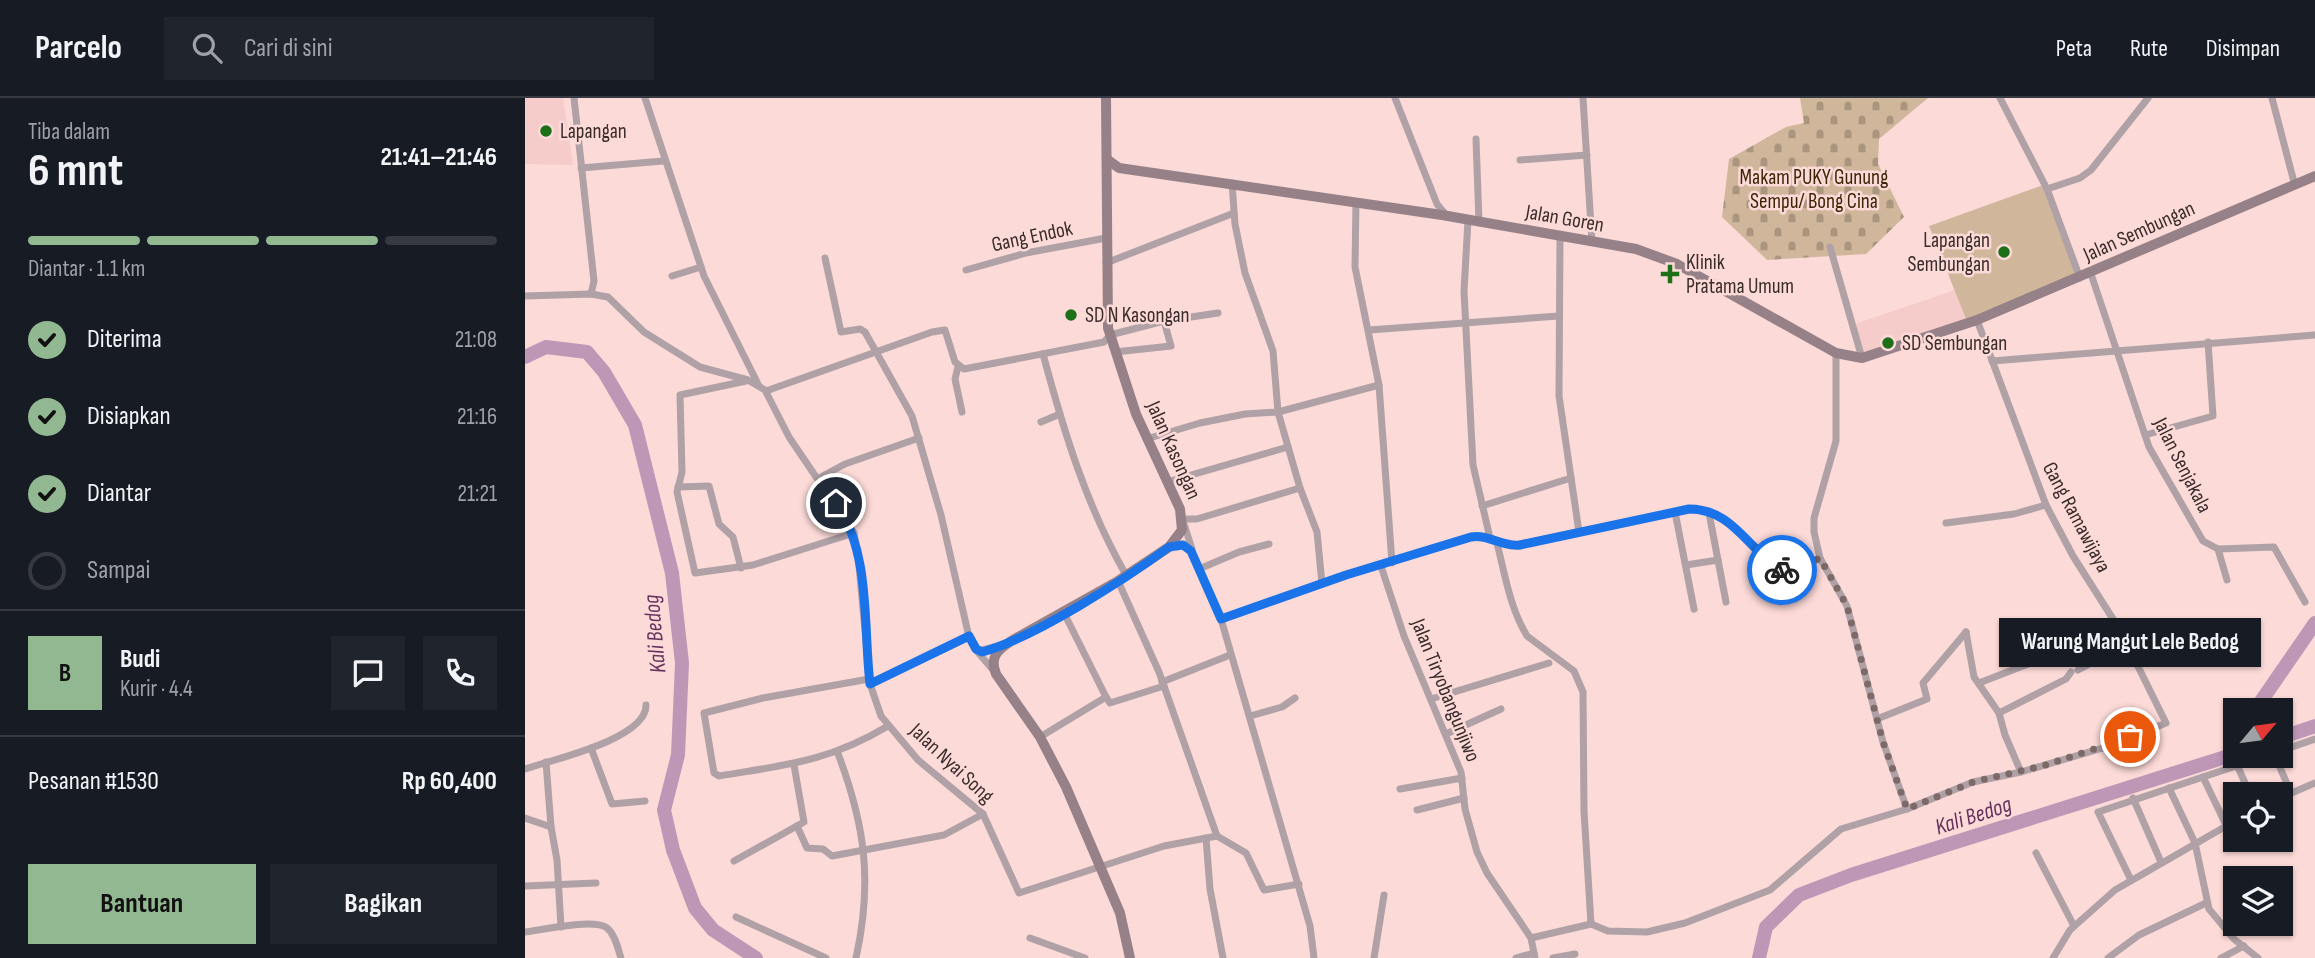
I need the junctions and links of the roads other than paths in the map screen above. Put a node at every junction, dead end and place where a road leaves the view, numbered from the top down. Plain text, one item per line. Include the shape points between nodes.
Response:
1 (574, 98) edge
2 (645, 98) edge
3 (1106, 98) edge
4 (1395, 98) edge
5 (1583, 98) edge
6 (2000, 98) edge
7 (2148, 98) edge
8 (2272, 98) edge
9 (1476, 139) dead end
10 (1587, 155) junction
11 (1520, 160) dead end
12 (663, 161) junction
13 (581, 168) junction
14 (1114, 171) junction
15 (2315, 176) edge
16 (2294, 182) junction
17 (1232, 183) junction
18 (2047, 189) junction
19 (1356, 202) junction
20 (1437, 204) junction
21 (1234, 213) junction
22 (1428, 213) junction
23 (1448, 216) junction
24 (1474, 221) junction
25 (1560, 237) junction
26 (1106, 238) junction
27 (1592, 242) junction
28 (1831, 247) dead end
29 (825, 258) dead end
30 (1106, 263) junction
31 (701, 267) junction
32 (966, 270) dead end
33 (672, 276) dead end
34 (2086, 276) junction
35 (594, 281) junction
36 (591, 294) junction
37 (525, 296) edge
38 (608, 297) junction
39 (1218, 313) dead end
40 (1559, 316) junction
41 (1466, 320) junction
42 (1977, 320) junction
43 (1164, 321) junction
44 (1369, 330) junction
45 (1110, 335) junction
46 (2315, 335) edge
47 (2208, 342) junction
48 (878, 351) junction
49 (2118, 351) junction
50 (1115, 352) junction
51 (1836, 353) junction
52 (1043, 354) junction
53 (1862, 358) junction
54 (1992, 361) junction
55 (958, 367) junction
56 (748, 380) junction
57 (758, 384) junction
58 (1378, 385) junction
59 (766, 391) junction
60 (962, 412) dead end
61 (1278, 412) junction
62 (1060, 414) junction
63 (1041, 422) dead end
64 (2145, 435) junction
65 (919, 438) junction
66 (1146, 439) junction
67 (1288, 447) junction
68 (819, 478) junction
69 (1570, 478) junction
70 (1167, 482) junction
71 (678, 487) junction
72 (1300, 488) junction
73 (2046, 505) junction
74 (1482, 506) junction
75 (1675, 512) junction
76 (1709, 513) junction
77 (1184, 522) junction
78 (1946, 523) dead end
79 (1579, 532) junction
80 (853, 533) junction
81 (1493, 541) junction
82 (1269, 544) dead end
83 (1169, 547) junction
84 (2218, 549) junction
85 (1194, 557) junction
86 (1820, 558) junction
87 (1718, 560) junction
88 (1392, 563) junction
89 (1686, 565) junction
90 (1381, 566) junction
91 (741, 568) junction
92 (1199, 569) junction
93 (1122, 578) junction
94 (2227, 580) dead end
95 (1322, 584) junction
96 (1726, 602) dead end
97 (2305, 602) dead end
98 (1694, 609) dead end
99 (1064, 612) junction
100 (1221, 619) junction
101 (969, 636) junction
102 (1011, 641) junction
103 (2127, 644) junction
104 (976, 649) junction
105 (2059, 652) dead end
106 (1230, 655) junction
107 (1549, 663) dead end
108 (996, 674) junction
109 (870, 682) junction
110 (1979, 683) junction
111 (1163, 684) junction
112 (1106, 697) junction
113 (1295, 698) dead end
114 (1431, 699) junction
115 (646, 705) dead end
116 (1501, 709) dead end
117 (1999, 713) junction
118 (1249, 716) junction
119 (1877, 719) junction
120 (888, 726) junction
121 (1446, 734) junction
122 (1040, 737) junction
123 (2315, 739) edge
124 (2293, 747) edge
125 (591, 748) junction
126 (837, 751) junction
127 (546, 762) junction
128 (794, 765) junction
129 (2228, 768) edge
130 (525, 769) edge
131 (2021, 772) junction
132 (2203, 777) junction
133 (1462, 778) junction
134 (2315, 783) edge
135 (2169, 788) junction
136 (1400, 789) dead end
137 (2293, 792) edge
138 (1464, 798) junction
139 (2133, 798) junction
140 (645, 801) dead end
141 (1907, 809) junction
142 (1417, 810) dead end
143 (983, 814) junction
144 (525, 818) edge
145 (2223, 819) edge
146 (797, 826) junction
147 (551, 827) junction
148 (2223, 827) edge
149 (1217, 836) junction
150 (1206, 838) junction
151 (2195, 843) junction
152 (864, 850) junction
153 (2036, 853) dead end
154 (734, 861) dead end
155 (2161, 862) junction
156 (1099, 867) junction
157 (2131, 880) junction
158 (558, 883) junction
159 (596, 883) dead end
160 (1299, 884) junction
161 (525, 886) edge
162 (1384, 895) dead end
163 (2206, 903) junction
164 (736, 917) dead end
165 (1591, 924) junction
166 (2074, 926) junction
167 (561, 927) junction
168 (525, 932) edge
169 (1030, 938) dead end
170 (1531, 938) junction
171 (2243, 946) junction
172 (1575, 954) dead end
173 (1534, 955) edge
174 (621, 958) edge
175 (826, 958) edge
176 (856, 958) edge
177 (1085, 958) edge
178 (1130, 958) edge
179 (1223, 958) edge
180 (1314, 958) edge
181 (1374, 958) edge
182 (1516, 958) edge
183 (1553, 958) edge
184 (2053, 958) edge
185 (2108, 958) edge
186 (2221, 958) edge
187 (2258, 958) edge

1 - 13 street
2 - 12 street
3 - 14 street, Jalan Goren via 1108,160
4 - 20 street
5 - 10 street
6 - 18 street, Jalan Senjakala
7 - 18 street via 2091,170
8 - 16 street
9 - 24 street
10 - 11 street
10 - 27 street
12 - 13 street
12 - 31 street
13 - 35 street
14 - 17 street, Jalan Goren
14 - 26 street, Jalan Kasongan
15 - 16 street, Jalan Sembungan
16 - 34 street, Jalan Sembungan
17 - 19 street, Jalan Goren
17 - 21 street
18 - 34 street, Jalan Senjakala
19 - 22 street, Jalan Goren
19 - 44 street via 1355,267
20 - 22 street via 1435,211
20 - 23 street
21 - 30 street
21 - 61 street via 1245,273 1273,351
22 - 23 street, Jalan Goren
23 - 24 street, Jalan Goren
24 - 25 street, Jalan Goren
24 - 41 street via 1464,291
25 - 27 street, Jalan Goren
25 - 40 street
26 - 30 street, Jalan Kasongan
26 - 32 street, Gang Endok
27 - 51 street, Jalan Goren via 1661,257
28 - 53 street
29 - 48 street via 841,332 863,330
30 - 45 street, Jalan Kasongan
31 - 33 street
31 - 57 street
34 - 42 street, Jalan Sembungan
34 - 49 street, Jalan Senjakala
35 - 36 street
35 - 38 street
36 - 37 street
36 - 38 street
38 - 56 street via 644,332 700,367
39 - 43 street
40 - 41 street
40 - 69 street via 1559,396
41 - 44 street
41 - 74 street via 1473,465
42 - 53 street, Jalan Goren
42 - 54 street, Gang Ramawijaya
43 - 45 street
43 - 50 street via 1171,346
44 - 58 street
45 - 50 street, Jalan Kasongan
45 - 52 street via 1104,342
46 - 47 street
47 - 49 street
47 - 64 street via 2213,416
48 - 55 street via 945,330
48 - 59 street
48 - 65 street via 907,404
49 - 54 street
49 - 64 street, Jalan Senjakala
50 - 66 street, Jalan Kasongan
51 - 53 street, Jalan Goren
51 - 86 street via 1836,441 1814,518
52 - 55 street
52 - 62 street
54 - 73 street, Gang Ramawijaya
55 - 60 street via 955,379
56 - 57 street
56 - 71 street via 680,395 682,472
57 - 59 street
58 - 61 street
58 - 88 street
59 - 68 street, Jalan Nyai Song via 789,436
61 - 66 street via 1200,423
61 - 67 street
62 - 63 street
62 - 93 street via 1079,480
64 - 84 street, Jalan Senjakala via 2203,541
65 - 68 street
65 - 101 street
66 - 70 street, Jalan Kasongan
67 - 70 street
67 - 72 street
68 - 80 street, Jalan Nyai Song
69 - 74 street
69 - 79 street
70 - 77 street, Jalan Kasongan
71 - 91 street via 709,486 719,524 733,537
71 - 91 street via 695,573
72 - 77 street
72 - 95 street via 1319,539
73 - 78 street
73 - 103 street, Gang Ramawijaya
74 - 81 street
75 - 76 street
75 - 79 street
75 - 89 street
76 - 86 street via 1733,523 1783,570
76 - 87 street
77 - 83 street, Jalan Kasongan via 1181,535
77 - 85 street
79 - 81 street via 1520,545
80 - 91 street
80 - 109 street, Jalan Nyai Song
81 - 88 street via 1471,537
81 - 165 street via 1522,629 1574,671 1583,692
82 - 92 street
83 - 85 street via 1187,547
83 - 93 street, Jalan Kasongan
84 - 94 street
84 - 97 street via 2277,548
85 - 92 street
86 - 119 street via 1847,606
87 - 89 street
87 - 96 street
88 - 90 street
89 - 98 street
90 - 95 street
90 - 114 street, Jalan Tiryobangunjiwo
92 - 100 street
93 - 99 street, Jalan Kasongan
93 - 111 street
95 - 100 street
99 - 102 street, Jalan Kasongan
99 - 112 street
100 - 106 street
101 - 104 street
101 - 109 street
102 - 104 street via 982,652
102 - 108 street via 994,656
103 - 117 street
103 - 131 street, Gang Ramawijaya via 2166,723
104 - 108 street
105 - 110 street
106 - 111 street
106 - 118 street
107 - 114 street
108 - 122 street
109 - 120 street, Jalan Nyai Song
109 - 128 street via 763,698 704,713 717,776
110 - 117 street
110 - 119 street via 1966,632 1923,683 1925,701
111 - 112 street via 1110,702
111 - 149 street
112 - 122 street
113 - 118 street via 1282,707
114 - 121 street, Jalan Tiryobangunjiwo
115 - 125 street via 643,715 624,732
116 - 121 street
117 - 131 street
118 - 160 street
119 - 141 street
120 - 126 street
120 - 143 street, Jalan Nyai Song via 919,760
121 - 133 street, Jalan Tiryobangunjiwo
122 - 156 street
123 - 124 street
125 - 127 street
125 - 140 street via 612,804
126 - 128 street
126 - 152 street via 856,802
127 - 130 street
127 - 147 street
128 - 146 street via 805,817
129 - 132 street
131 - 141 street via 1973,782
132 - 135 street
132 - 145 street
133 - 136 street
133 - 138 street, Jalan Tiryobangunjiwo
134 - 137 street
135 - 139 street
135 - 151 street
138 - 142 street
138 - 170 street, Jalan Tiryobangunjiwo via 1470,831 1487,873
139 - 155 street
139 - 157 street via 2097,815
141 - 165 street via 1841,829 1770,890 1734,906 1647,932 1608,931
143 - 152 street via 944,835
143 - 156 street, Jalan Nyai Song via 1019,893
144 - 147 street
146 - 152 street via 810,850 823,849 832,856
146 - 154 street
147 - 158 street
148 - 151 street
149 - 150 street
149 - 160 street via 1246,853 1264,891
150 - 156 street
150 - 179 street
151 - 155 street
151 - 163 street
152 - 176 street via 863,930
153 - 166 street
155 - 157 street
156 - 178 street via 1120,913
157 - 166 street
158 - 159 street
158 - 161 street
158 - 167 street
160 - 180 street
162 - 181 street
163 - 171 street
163 - 185 street via 2139,935
164 - 175 street
165 - 170 street
166 - 184 street
167 - 168 street
167 - 174 street via 603,926 610,931
169 - 177 street
170 - 173 street
171 - 186 street
171 - 187 street
172 - 183 street
173 - 182 street

